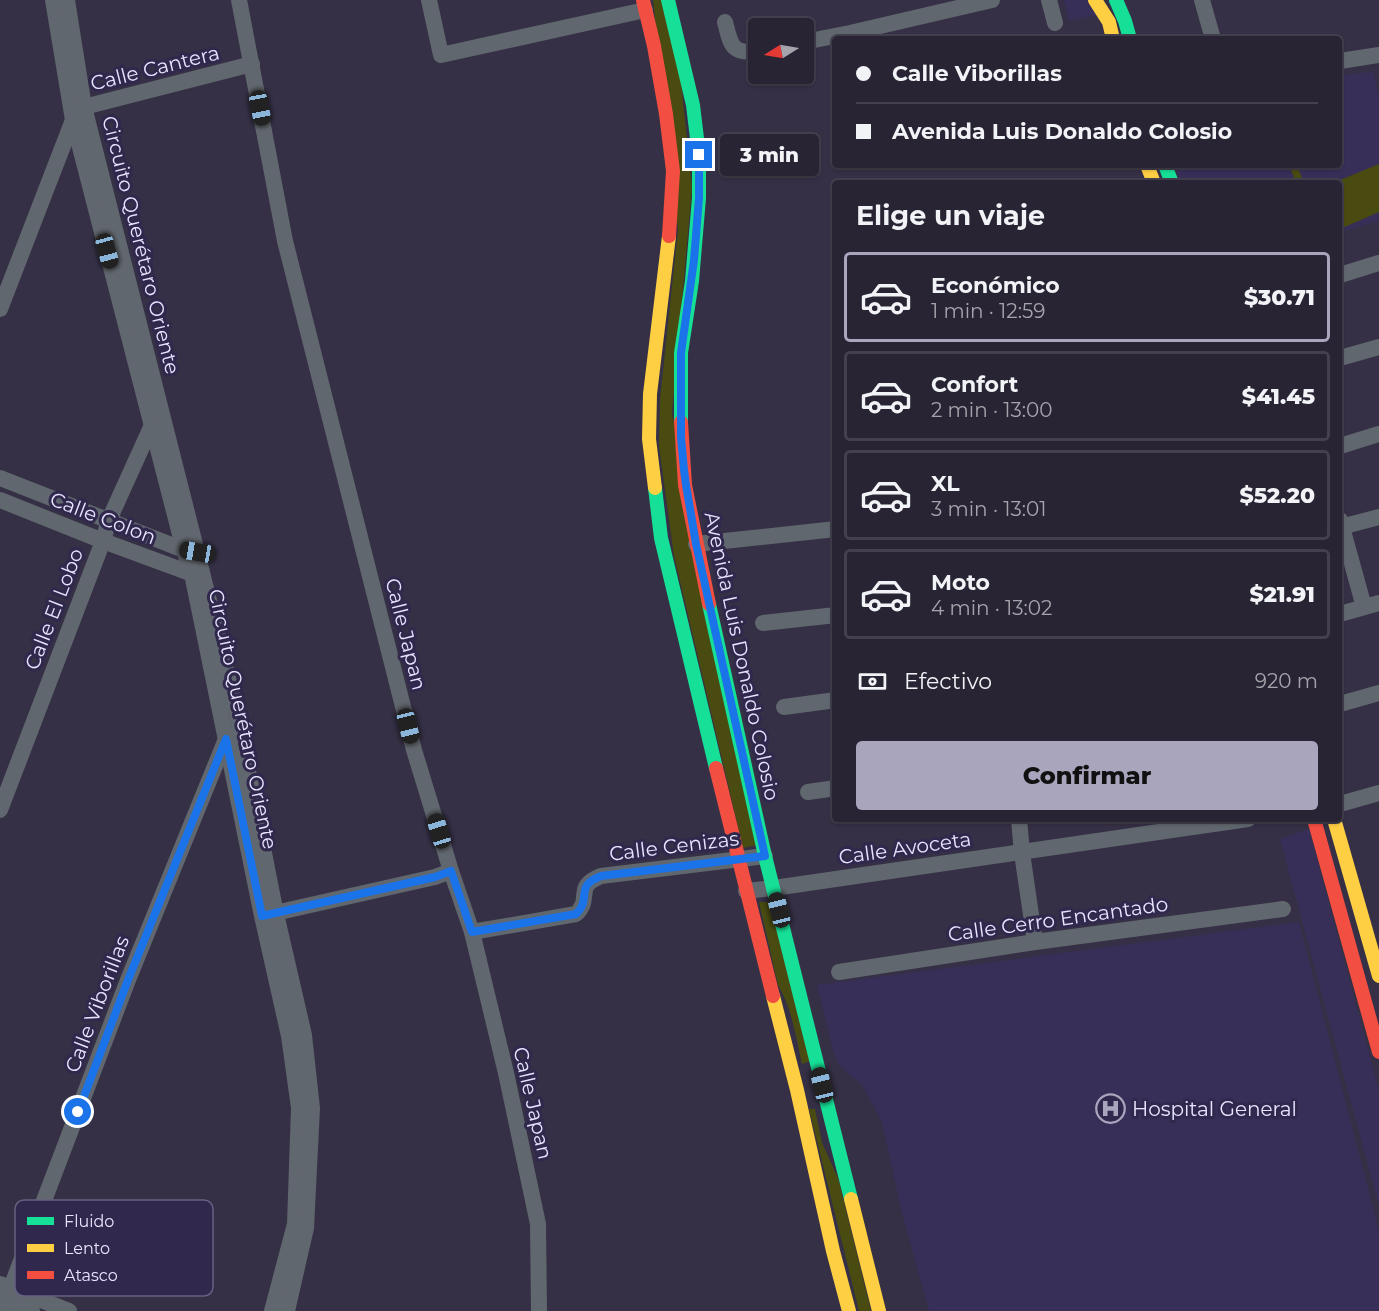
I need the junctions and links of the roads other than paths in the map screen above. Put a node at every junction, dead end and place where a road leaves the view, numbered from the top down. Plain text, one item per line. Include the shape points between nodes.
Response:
1 (53, 0) edge
2 (67, 0) edge
3 (239, 0) edge
4 (429, 0) edge
5 (668, 0) edge
6 (992, 0) edge
7 (1049, 0) edge
8 (1095, 0) edge
9 (1116, 0) edge
10 (1204, 0) edge
11 (644, 5) edge
12 (725, 22) dead end
13 (1055, 23) dead end
14 (835, 36) edge
15 (1112, 36) edge
16 (1129, 36) edge
17 (1212, 36) edge
18 (832, 37) edge
19 (814, 40) edge
20 (748, 52) edge
21 (1379, 55) edge
22 (1342, 61) edge
23 (252, 64) junction
24 (78, 114) junction
25 (1379, 263) edge
26 (1342, 274) edge
27 (0, 309) edge
28 (1379, 347) edge
29 (1342, 357) edge
30 (152, 425) junction
31 (1379, 434) edge
32 (1342, 445) edge
33 (0, 478) edge
34 (0, 500) edge
35 (1379, 517) edge
36 (109, 520) junction
37 (1342, 524) edge
38 (832, 529) edge
39 (1342, 529) edge
40 (103, 541) junction
41 (696, 544) junction
42 (191, 551) junction
43 (198, 575) junction
44 (1372, 605) edge
45 (1342, 613) edge
46 (832, 615) edge
47 (763, 623) dead end
48 (1379, 693) edge
49 (832, 701) edge
50 (1342, 703) edge
51 (784, 707) dead end
52 (237, 715) junction
53 (226, 739) junction
54 (832, 789) edge
55 (808, 792) dead end
56 (1379, 792) edge
57 (1342, 803) edge
58 (0, 810) edge
59 (1019, 822) edge
60 (1228, 822) edge
61 (1315, 822) edge
62 (1335, 822) edge
63 (1022, 853) junction
64 (765, 856) junction
65 (739, 860) junction
66 (451, 871) junction
67 (774, 888) junction
68 (746, 891) junction
69 (1283, 909) dead end
70 (269, 915) junction
71 (472, 932) junction
72 (1035, 942) junction
73 (839, 972) dead end
74 (1379, 973) edge
75 (1359, 978) junction
76 (1379, 1052) edge
77 (42, 1200) edge
78 (15, 1268) edge
79 (4, 1296) edge
80 (280, 1308) edge
81 (32, 1311) edge
82 (69, 1311) edge
83 (539, 1311) edge
84 (849, 1311) edge
85 (879, 1311) edge

1 - 24 street, Circuito Querétaro Oriente
2 - 24 street, Circuito Querétaro Oriente
3 - 23 street, Calle Japan
4 - 11 street via 441,55
5 - 41 street, Avenida Luis Donaldo Colosio via 693,105 699,155 692,281 680,378 681,437
6 - 14 street
7 - 13 street
8 - 15 street via 1109,22
9 - 16 street
10 - 17 street
11 - 65 street via 664,102 673,171 650,394 649,439 661,538
12 - 20 street via 729,41 736,50
18 - 19 street
21 - 22 street
23 - 24 street, Calle Cantera
23 - 66 street, Calle Japan via 285,241 414,750
24 - 27 street
24 - 30 street, Circuito Querétaro Oriente
24 - 42 street, Circuito Querétaro Oriente
25 - 26 street
28 - 29 street
30 - 36 street, Calle El Lobo
30 - 42 street, Circuito Querétaro Oriente
31 - 32 street
33 - 36 street, Calle Colon
34 - 40 street, Calle Colon
35 - 37 street
36 - 40 street, Calle El Lobo
36 - 42 street, Calle Colon
38 - 41 street
39 - 44 street
40 - 43 street, Calle Colon
40 - 58 street, Calle El Lobo
41 - 64 street, Avenida Luis Donaldo Colosio
42 - 43 street, Circuito Querétaro Oriente
43 - 52 street, Circuito Querétaro Oriente
43 - 53 street, Circuito Querétaro Oriente
44 - 45 street
46 - 47 street
48 - 50 street
49 - 51 street
52 - 53 street, Calle Viborillas
52 - 70 street, Circuito Querétaro Oriente
53 - 70 street, Circuito Querétaro Oriente
53 - 77 street, Calle Viborillas
54 - 55 street
56 - 57 street
59 - 63 street
60 - 63 street, Calle Avoceta
61 - 75 street
62 - 74 street
63 - 67 street, Calle Avoceta
63 - 72 street
64 - 65 street, Calle Cenizas
64 - 67 street, Avenida Luis Donaldo Colosio
65 - 68 street
65 - 71 street, Calle Cenizas via 601,876 585,885 583,908 576,914
66 - 70 street
66 - 71 street, Calle Japan
67 - 68 street, Calle Avoceta
67 - 85 street, Avenida Luis Donaldo Colosio
68 - 84 street
69 - 72 street, Calle Cerro Encantado
70 - 80 street, Circuito Querétaro Oriente via 304,1035 306,1228
71 - 83 street, Calle Japan via 538,1224
72 - 73 street, Calle Cerro Encantado
74 - 75 street
75 - 76 street
78 - 79 street, Calle Viborillas
79 - 81 street
79 - 82 street

